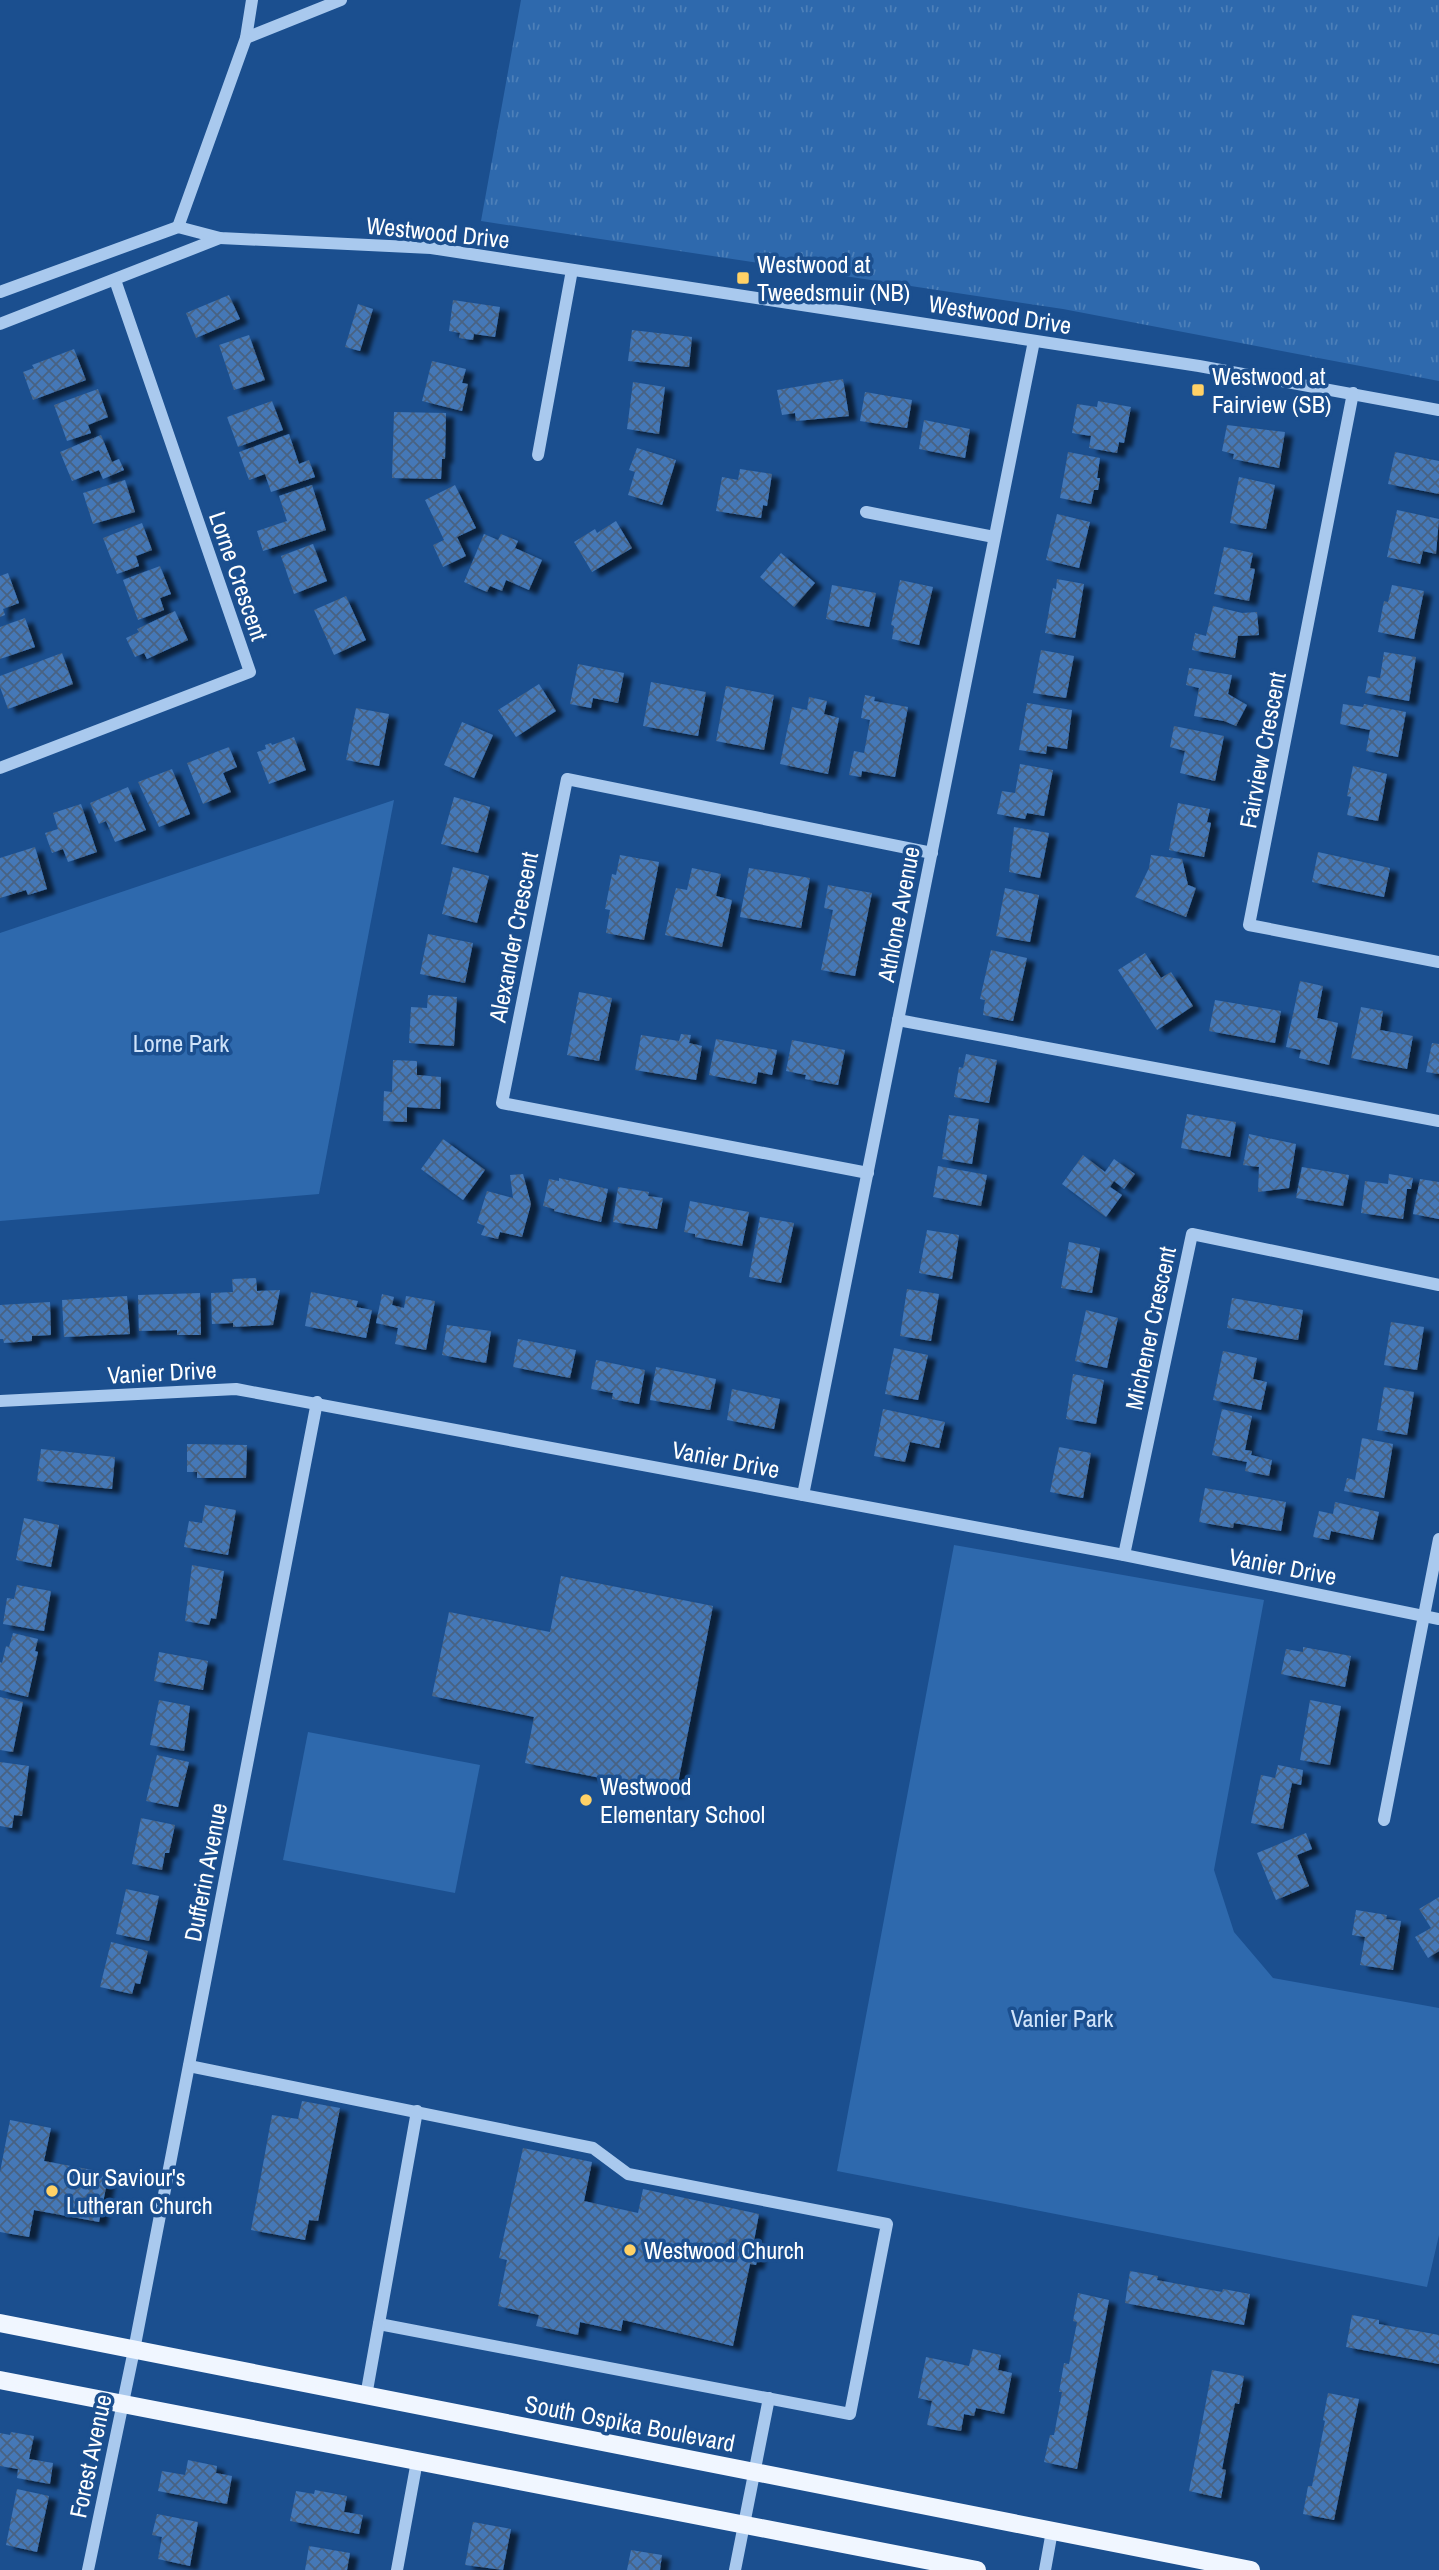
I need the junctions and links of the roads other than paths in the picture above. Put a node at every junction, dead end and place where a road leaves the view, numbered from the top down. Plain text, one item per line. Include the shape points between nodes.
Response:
1 (252, 0) edge
2 (341, 0) edge
3 (246, 38) junction
4 (178, 227) junction
5 (220, 238) junction
6 (572, 270) junction
7 (115, 280) junction
8 (0, 292) edge
9 (0, 324) edge
10 (1034, 341) junction
11 (1353, 393) junction
12 (1439, 410) edge
13 (538, 456) dead end
14 (866, 512) dead end
15 (994, 537) junction
16 (0, 768) edge
17 (932, 853) junction
18 (1439, 962) edge
19 (898, 1020) junction
20 (1439, 1121) edge
21 (868, 1173) junction
22 (1439, 1285) edge
23 (0, 1401) edge
24 (317, 1402) junction
25 (803, 1495) junction
26 (1439, 1539) edge
27 (1124, 1555) junction
28 (1425, 1616) junction
29 (1439, 1619) edge
30 (1384, 1819) dead end
31 (189, 2066) junction
32 (417, 2111) junction
33 (0, 2323) edge
34 (379, 2324) junction
35 (134, 2350) junction
36 (0, 2381) edge
37 (366, 2396) junction
38 (769, 2399) junction
39 (122, 2404) junction
40 (417, 2461) junction
41 (755, 2472) junction
42 (744, 2525) junction
43 (1052, 2530) junction
44 (88, 2570) edge
45 (397, 2570) edge
46 (735, 2570) edge
47 (977, 2570) edge
48 (1045, 2570) edge
49 (1251, 2570) edge

1 - 3 street
2 - 3 street
3 - 4 street
4 - 5 street, Westwood Drive
4 - 8 street
5 - 6 street, Westwood Drive via 431,248
5 - 7 street, Westwood Drive
6 - 10 street, Westwood Drive
6 - 13 street
7 - 9 street, Westwood Drive
7 - 16 street, Lorne Crescent via 250,672
10 - 11 street, Westwood Drive
10 - 15 street, Athlone Avenue
11 - 12 street, Westwood Drive
11 - 18 street, Fairview Crescent via 1249,925
14 - 15 street
15 - 17 street, Athlone Avenue
17 - 19 street, Athlone Avenue
17 - 21 street, Alexander Crescent via 566,779 502,1103
19 - 20 street
19 - 21 street, Athlone Avenue
21 - 25 street, Athlone Avenue
22 - 27 street, Michener Crescent via 1192,1234
23 - 24 street, Vanier Drive via 236,1389
24 - 25 street, Vanier Drive
24 - 31 street, Dufferin Avenue
25 - 27 street, Vanier Drive
26 - 28 street
27 - 28 street, Vanier Drive
28 - 29 street, Vanier Drive
28 - 30 street
31 - 32 street
31 - 35 street, Dufferin Avenue
32 - 34 street
32 - 38 street via 593,2148 628,2174 887,2224 850,2414
33 - 35 main road, South Ospika Boulevard
34 - 37 street
34 - 38 street
35 - 37 main road, South Ospika Boulevard
35 - 39 street, Forest Avenue
36 - 39 main road
37 - 41 main road, South Ospika Boulevard
38 - 41 street
39 - 40 main road
39 - 44 street, Forest Avenue
40 - 42 main road
40 - 45 street
41 - 42 street
41 - 43 main road, South Ospika Boulevard
42 - 46 street
42 - 47 main road
43 - 48 street
43 - 49 main road, South Ospika Boulevard

